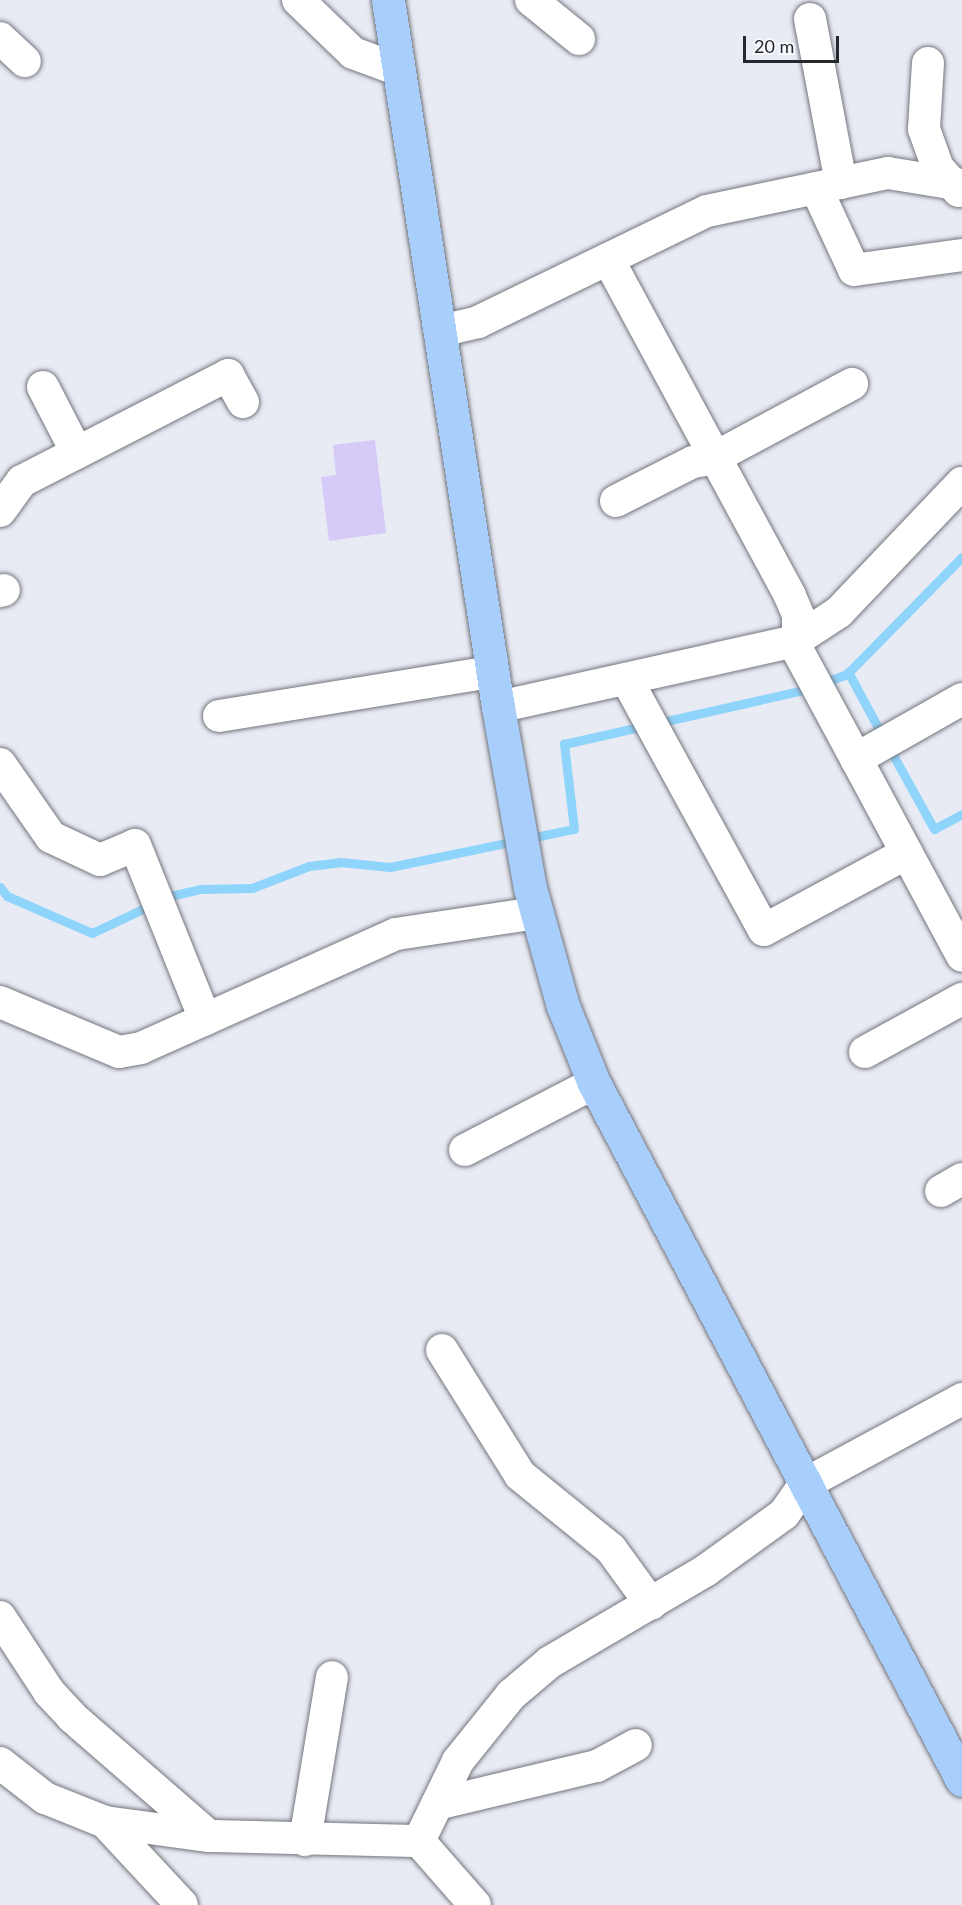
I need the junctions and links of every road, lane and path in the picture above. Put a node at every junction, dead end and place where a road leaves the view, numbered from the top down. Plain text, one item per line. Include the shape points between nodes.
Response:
1 (298, 0) edge
2 (388, 0) edge
3 (531, 0) edge
4 (810, 19) dead end
5 (0, 38) edge
6 (579, 39) dead end
7 (25, 61) dead end
8 (928, 63) dead end
9 (399, 70) junction
10 (829, 185) junction
11 (960, 190) edge
12 (962, 255) edge
13 (608, 258) junction
14 (440, 331) junction
15 (852, 384) dead end
16 (43, 387) dead end
17 (243, 402) dead end
18 (77, 453) junction
19 (712, 459) junction
20 (960, 493) edge
21 (616, 501) dead end
22 (0, 511) edge
23 (801, 654) junction
24 (492, 672) junction
25 (627, 680) junction
26 (962, 699) edge
27 (498, 707) junction
28 (219, 716) dead end
29 (856, 759) junction
30 (0, 764) edge
31 (907, 853) junction
32 (533, 901) junction
33 (958, 940) edge
34 (962, 999) edge
35 (0, 1002) edge
36 (205, 1019) junction
37 (865, 1052) dead end
38 (594, 1083) junction
39 (465, 1150) dead end
40 (442, 1350) dead end
41 (962, 1399) edge
42 (805, 1484) junction
43 (651, 1604) junction
44 (0, 1617) edge
45 (332, 1677) dead end
46 (636, 1745) dead end
47 (0, 1763) edge
48 (962, 1780) edge
49 (437, 1804) junction
50 (105, 1822) junction
51 (210, 1836) junction
52 (305, 1840) junction
53 (419, 1841) junction
54 (182, 1905) edge
55 (475, 1905) edge

1 - 9 street via 353,53
2 - 9 main road
3 - 6 street
4 - 10 street
5 - 7 street
8 - 11 street via 924,129 938,168
9 - 14 main road
10 - 11 street via 888,173
10 - 12 street via 854,270
10 - 13 street via 707,211
13 - 14 street via 478,322
13 - 19 street
14 - 24 main road
15 - 19 street
16 - 18 street
17 - 18 street via 228,375
18 - 22 street via 22,481
19 - 21 street via 693,462
19 - 23 street via 790,596 798,615
20 - 23 street via 838,612
23 - 25 street
23 - 29 street
24 - 27 main road
24 - 28 street
25 - 27 street
25 - 31 street via 764,930
26 - 29 street
27 - 32 main road
29 - 31 street
30 - 36 street via 51,837 100,860 135,845
31 - 33 street
32 - 36 street via 396,934
32 - 38 main road
34 - 37 street
35 - 36 street via 119,1052 141,1048
38 - 39 street
38 - 42 main road
40 - 43 street via 520,1475 611,1549
41 - 42 street
42 - 43 street via 784,1514
42 - 48 main road
43 - 49 street via 550,1662 511,1695 482,1724
44 - 51 street via 48,1692 72,1718
45 - 52 street
46 - 49 street via 597,1766
47 - 50 street via 45,1798
49 - 53 street
50 - 51 street
50 - 54 street
51 - 52 street
52 - 53 street
53 - 55 street

